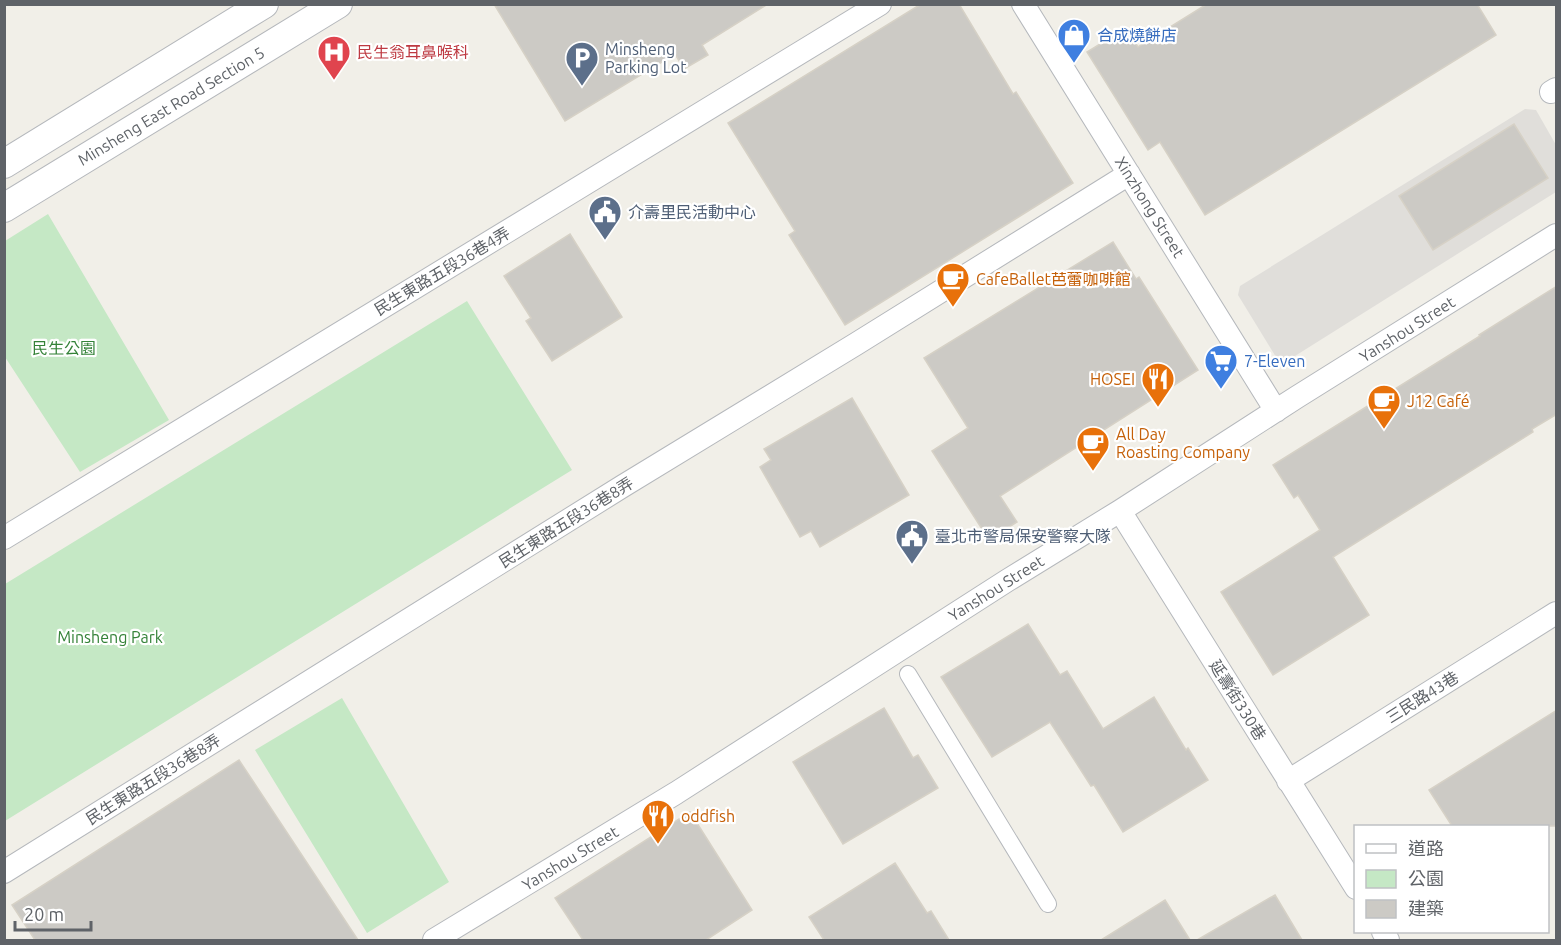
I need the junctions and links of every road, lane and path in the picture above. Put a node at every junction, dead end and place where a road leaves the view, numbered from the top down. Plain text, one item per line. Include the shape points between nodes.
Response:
1 (264, 4) edge
2 (338, 4) edge
3 (880, 4) edge
4 (1023, 4) edge
5 (4, 164) edge
6 (1129, 174) junction
7 (4, 208) edge
8 (1557, 235) edge
9 (1276, 411) junction
10 (1120, 511) junction
11 (4, 538) edge
12 (1557, 613) edge
13 (908, 674) dead end
14 (1288, 781) junction
15 (4, 872) edge
16 (1354, 885) edge
17 (1048, 904) dead end
18 (434, 940) edge

1 - 5 street
2 - 7 street, Minsheng East Road Section 5
3 - 11 street, 民生東路五段36巷4弄
4 - 6 street, Xinzhong Street
6 - 9 street, Xinzhong Street
6 - 15 street, 民生東路五段36巷8弄
8 - 9 street, Yanshou Street
9 - 10 street, Yanshou Street
10 - 14 street, 延壽街330巷
10 - 18 street, Yanshou Street via 676,793
12 - 14 street, 三民路43巷
13 - 17 street
14 - 16 street, 延壽街330巷

